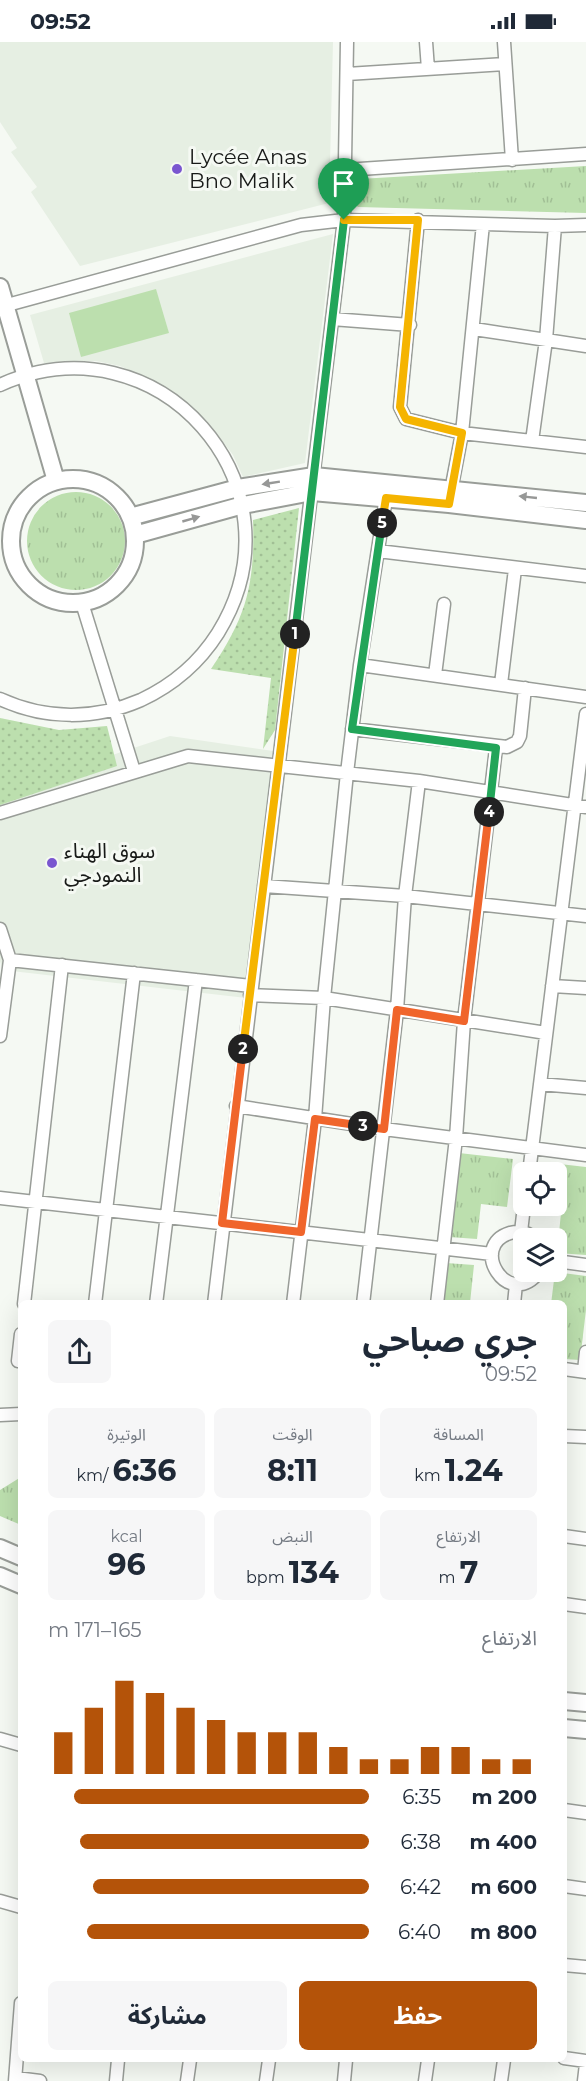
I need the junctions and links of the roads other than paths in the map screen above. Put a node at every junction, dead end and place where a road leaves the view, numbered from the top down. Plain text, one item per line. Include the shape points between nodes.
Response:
1 (347, 42) edge
2 (426, 42) edge
3 (504, 42) edge
4 (505, 64) junction
5 (428, 69) junction
6 (347, 74) junction
7 (586, 154) edge
8 (512, 160) junction
9 (345, 170) junction
10 (344, 220) junction
11 (418, 220) junction
12 (483, 224) junction
13 (586, 225) edge
14 (555, 226) junction
15 (0, 287) edge
16 (2, 306) edge
17 (332, 319) junction
18 (410, 325) junction
19 (474, 329) junction
20 (546, 340) junction
21 (586, 346) edge
22 (26, 373) junction
23 (0, 385) edge
24 (462, 433) junction
25 (532, 441) junction
26 (586, 447) edge
27 (56, 481) junction
28 (313, 484) junction
29 (450, 496) junction
30 (241, 497) junction
31 (386, 498) junction
32 (586, 503) edge
33 (130, 517) junction
34 (586, 520) edge
35 (135, 535) junction
36 (378, 551) junction
37 (7, 562) edge
38 (515, 569) junction
39 (586, 576) edge
40 (82, 603) junction
41 (444, 604) dead end
42 (360, 665) junction
43 (435, 675) junction
44 (501, 684) junction
45 (525, 688) junction
46 (586, 697) edge
47 (0, 699) edge
48 (116, 710) junction
49 (586, 714) edge
50 (352, 729) junction
51 (496, 748) junction
52 (279, 766) junction
53 (134, 771) junction
54 (347, 773) junction
55 (419, 781) junction
56 (491, 791) junction
57 (580, 806) edge
58 (0, 813) edge
59 (264, 886) junction
60 (335, 890) junction
61 (405, 896) junction
62 (479, 906) junction
63 (560, 913) junction
64 (586, 916) edge
65 (0, 929) edge
66 (10, 960) junction
67 (62, 965) junction
68 (134, 973) junction
69 (196, 980) junction
70 (552, 986) junction
71 (586, 988) edge
72 (250, 991) junction
73 (324, 998) junction
74 (397, 1010) junction
75 (464, 1021) junction
76 (546, 1033) junction
77 (0, 1036) edge
78 (540, 1084) junction
79 (586, 1088) edge
80 (236, 1106) junction
81 (315, 1119) junction
82 (384, 1129) junction
83 (456, 1138) junction
84 (531, 1150) junction
85 (586, 1155) edge
86 (530, 1162) edge
87 (0, 1198) edge
88 (34, 1202) junction
89 (108, 1210) junction
90 (166, 1217) junction
91 (222, 1223) junction
92 (301, 1232) junction
93 (513, 1233) edge
94 (372, 1240) junction
95 (444, 1249) junction
96 (492, 1254) junction
97 (567, 1263) edge
98 (586, 1265) edge
99 (524, 1282) edge
100 (516, 1284) junction
101 (24, 1300) edge
102 (96, 1300) edge
103 (156, 1300) edge
104 (214, 1300) edge
105 (293, 1300) edge
106 (364, 1300) edge
107 (438, 1300) edge
108 (514, 1300) edge
109 (586, 1352) edge
110 (567, 1369) edge
111 (585, 1372) edge
112 (18, 1414) edge
113 (0, 1416) edge
114 (567, 1436) edge
115 (586, 1437) edge
116 (567, 1536) edge
117 (586, 1539) edge
118 (0, 1548) edge
119 (18, 1556) edge
120 (0, 1576) edge
121 (18, 1584) edge
122 (567, 1604) edge
123 (586, 1607) edge
124 (567, 1701) edge
125 (586, 1703) edge
126 (567, 1728) edge
127 (586, 1730) edge
128 (0, 1739) edge
129 (18, 1744) edge
130 (567, 1810) edge
131 (586, 1813) edge
132 (567, 1886) edge
133 (586, 1889) edge
134 (0, 1901) edge
135 (18, 1906) edge
136 (567, 1965) edge
137 (586, 1967) edge
138 (18, 2049) edge
139 (567, 2059) edge
140 (118, 2062) edge
141 (190, 2062) edge
142 (269, 2062) edge
143 (346, 2062) edge
144 (428, 2062) edge
145 (504, 2062) edge
146 (586, 2062) edge
147 (16, 2079) edge
148 (40, 2081) edge
149 (116, 2081) edge
150 (187, 2081) edge
151 (266, 2081) edge
152 (344, 2081) edge
153 (425, 2081) edge
154 (501, 2081) edge
155 (584, 2081) edge

1 - 6 street
2 - 5 street
3 - 4 street
4 - 5 street
4 - 8 street
5 - 6 street
6 - 9 street
7 - 8 street
8 - 9 street
9 - 10 street
10 - 11 street
10 - 16 street via 301,225
10 - 17 street
11 - 12 street
11 - 18 street
12 - 14 street
12 - 19 street
13 - 14 street
14 - 20 street
15 - 16 street
16 - 22 street
17 - 18 street
17 - 28 street
18 - 24 street via 400,407 406,419
19 - 20 street
19 - 24 street
20 - 21 street
20 - 25 street
22 - 23 street
22 - 27 street
22 - 30 street via 70,367 92,369 114,372 155,388 192,414 220,448
24 - 25 street
24 - 29 street
25 - 26 street
27 - 33 street via 78,479 99,485 118,498
27 - 37 street via 36,491 20,508
28 - 29 street
28 - 30 street
28 - 31 street
28 - 52 street
29 - 31 street
32 -> 29 street
29 - 34 street
30 - 33 street
35 -> 30 street
30 - 48 street via 246,558 233,609 205,655 165,689
31 - 36 street
33 - 35 street
35 - 40 street via 132,558 122,579 104,595
36 - 38 street
36 - 42 street
37 - 40 street via 32,589 56,601
38 - 39 street
38 - 44 street
40 - 48 street
41 - 43 street
42 - 43 street
42 - 50 street
43 - 44 street
44 - 45 street
45 - 46 street
45 - 51 street via 520,736 513,745
47 - 48 street via 49,714 83,716
48 - 53 street
49 - 57 street
50 - 51 street
50 - 54 street
51 - 56 street
52 - 53 street via 188,756
52 - 54 street
52 - 59 street
53 - 58 street
54 - 55 street
54 - 60 street
55 - 56 street
55 - 61 street
56 - 57 street
56 - 62 street
57 - 63 street
59 - 60 street
59 - 72 street
60 - 61 street
60 - 73 street
61 - 62 street
61 - 74 street
62 - 63 street
62 - 75 street
63 - 64 street
63 - 70 street
65 - 66 street
66 - 67 street
66 - 77 street
67 - 68 street
67 - 88 street
68 - 69 street
68 - 89 street
69 - 72 street
69 - 90 street
70 - 71 street
70 - 76 street
72 - 73 street
72 - 80 street
73 - 74 street
73 - 81 street
74 - 75 street
74 - 82 street
75 - 76 street
75 - 83 street
76 - 78 street
78 - 79 street
78 - 84 street
80 - 81 street
80 - 91 street
81 - 82 street
81 - 92 street
82 - 83 street
82 - 94 street
83 - 84 street
83 - 95 street
84 - 85 street
84 - 86 street
87 - 88 street
88 - 89 street
88 - 101 street
89 - 90 street
89 - 102 street
90 - 91 street
90 - 103 street
91 - 92 street
91 - 104 street
92 - 94 street
92 - 105 street
93 - 96 street via 505,1234
94 - 95 street
94 - 106 street
95 - 96 street
95 - 107 street
96 - 100 street via 492,1263 501,1277
97 - 98 street
99 - 100 street
100 - 108 street
109 - 111 street
110 - 111 street
112 - 113 street
114 - 115 street
116 - 117 street
118 - 119 street
120 - 121 street
122 - 123 street
124 - 125 street
126 - 127 street
128 - 129 street
130 - 131 street
132 - 133 street
134 - 135 street
136 - 137 street
138 - 147 street
139 - 146 street
140 - 149 street
141 - 150 street
142 - 151 street
143 - 152 street
144 - 153 street
145 - 154 street
146 - 155 street
147 - 148 street

